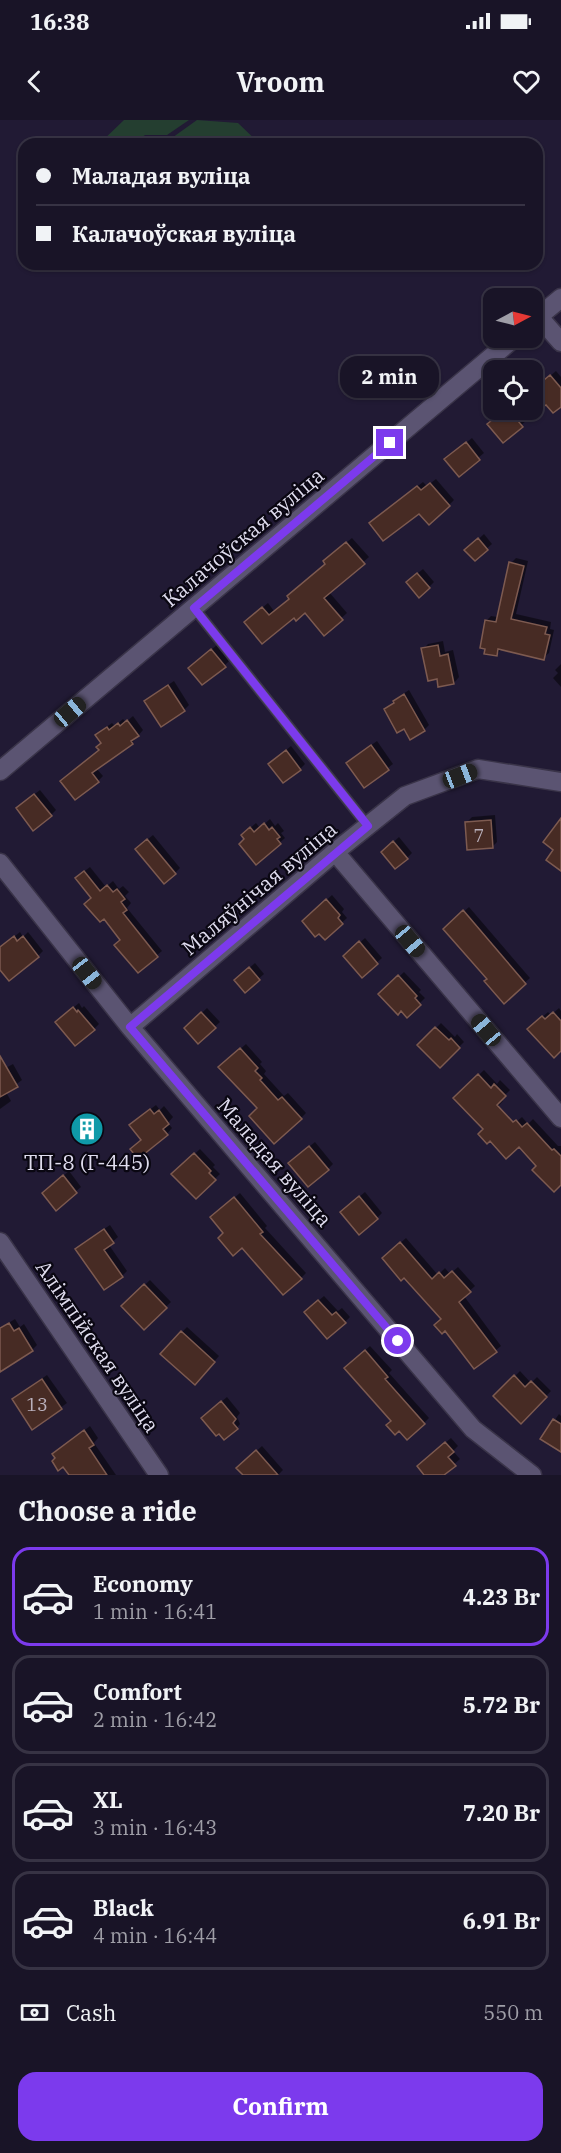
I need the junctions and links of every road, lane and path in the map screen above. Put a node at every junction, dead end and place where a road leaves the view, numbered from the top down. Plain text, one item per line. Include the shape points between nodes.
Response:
1 (561, 298) edge
2 (543, 313) edge
3 (543, 325) edge
4 (561, 342) edge
5 (502, 348) edge
6 (194, 608) junction
7 (0, 771) edge
8 (561, 782) edge
9 (368, 826) junction
10 (335, 852) junction
11 (0, 864) edge
12 (130, 1027) junction
13 (561, 1118) edge
14 (0, 1242) edge
15 (159, 1475) edge
16 (532, 1475) edge

1 - 2 street
3 - 4 street
5 - 6 street, Калачоўская вуліца
6 - 7 street, Калачоўская вуліца
6 - 9 lane
8 - 9 street, Маляўнічая вуліца via 478,769 405,796
9 - 10 street, Маляўнічая вуліца
10 - 12 street, Маляўнічая вуліца
10 - 13 street
11 - 12 street, Маладая вуліца
12 - 16 street, Маладая вуліца via 472,1429
14 - 15 street, Алімпійская вуліца

